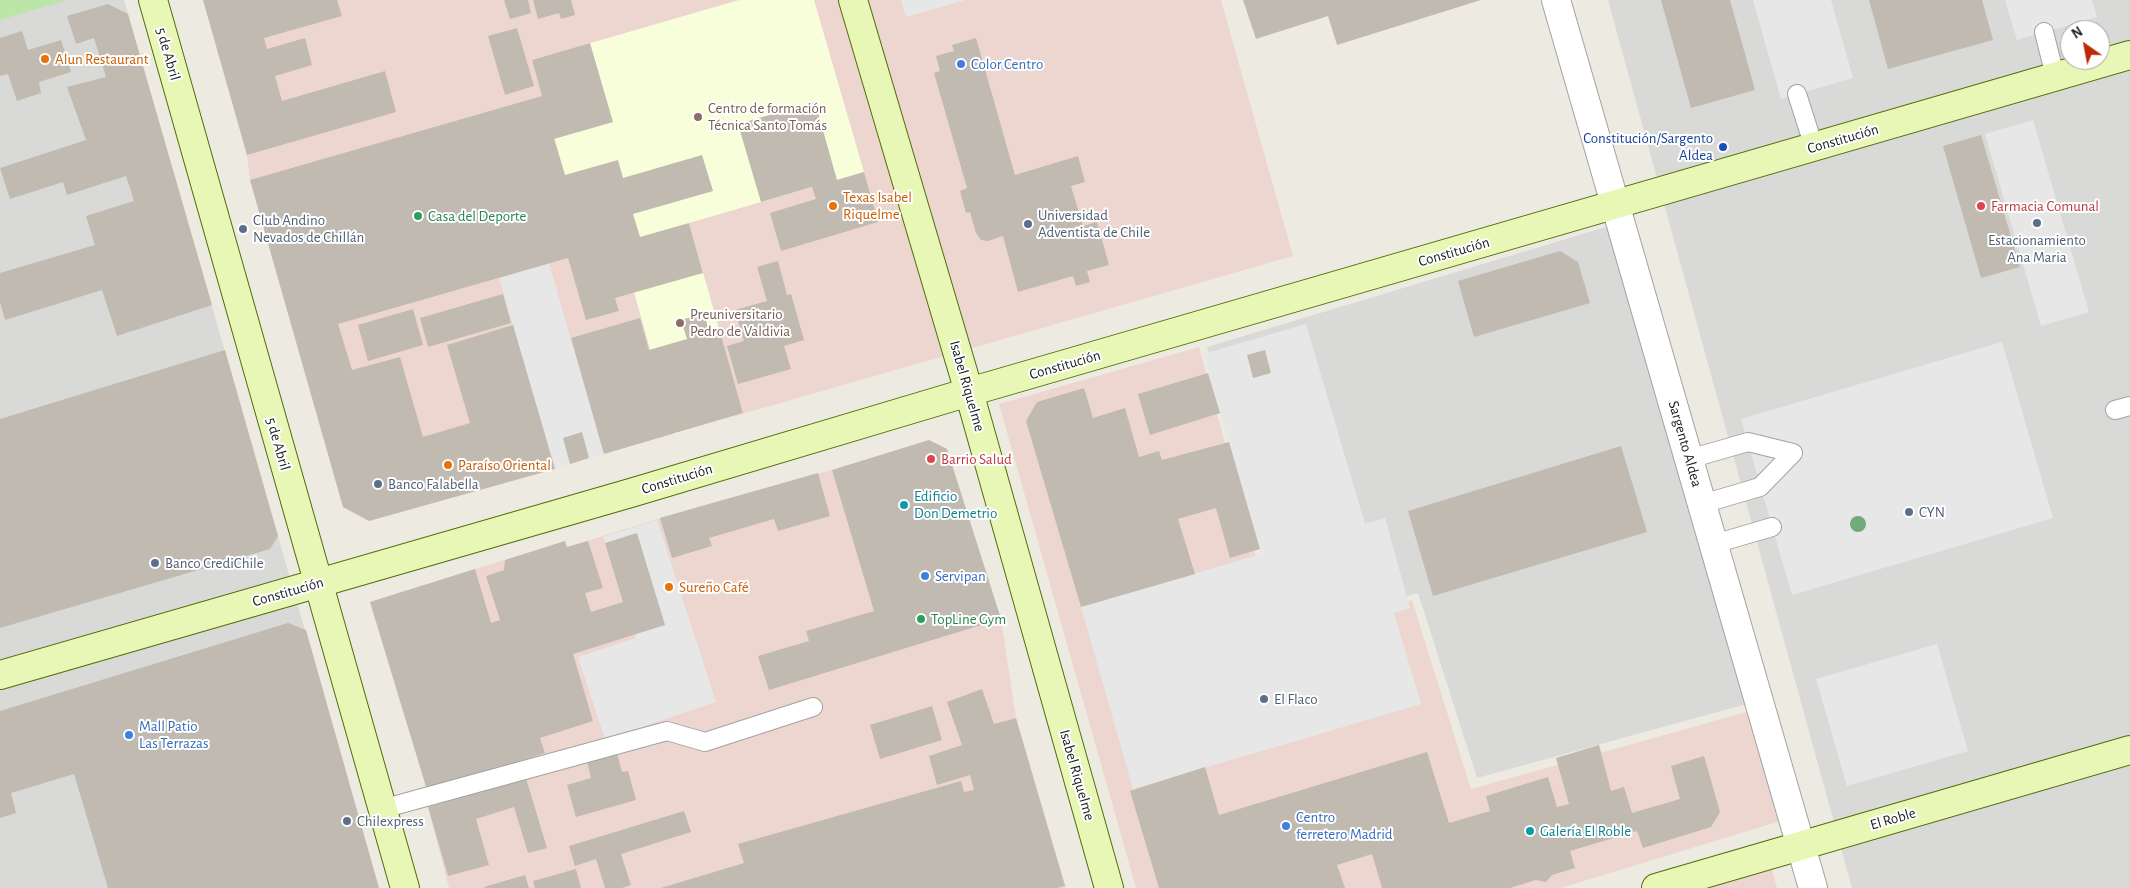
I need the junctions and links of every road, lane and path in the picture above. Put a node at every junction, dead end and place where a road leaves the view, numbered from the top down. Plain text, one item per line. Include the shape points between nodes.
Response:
1 (152, 0) edge
2 (854, 0) edge
3 (1556, 0) edge
4 (2044, 32) dead end
5 (2130, 55) edge
6 (2055, 76) junction
7 (1797, 94) dead end
8 (1814, 147) junction
9 (1615, 205) junction
10 (969, 392) junction
11 (1689, 459) junction
12 (1702, 504) junction
13 (1772, 527) dead end
14 (1714, 544) junction
15 (318, 583) junction
16 (0, 675) edge
17 (812, 707) dead end
18 (2130, 750) edge
19 (382, 809) junction
20 (1801, 846) junction
21 (405, 888) edge
22 (1109, 888) edge
23 (1656, 888) edge
24 (1813, 888) edge

1 - 15 street, 5 de Abril
2 - 10 street, Isabel Riquelme
3 - 9 street, Sargento Aldea
4 - 6 lane
5 - 6 street, Constitución
6 - 8 street, Constitución
7 - 8 lane
8 - 9 street, Constitución
9 - 10 street, Constitución
9 - 11 street, Sargento Aldea
10 - 15 street, Constitución
10 - 22 street, Isabel Riquelme
11 - 12 street, Sargento Aldea
11 - 12 lane via 1748,442 1793,453 1760,487
12 - 14 street, Sargento Aldea
13 - 14 lane
14 - 20 street, Sargento Aldea
15 - 16 street, Constitución
15 - 19 street, 5 de Abril
17 - 19 lane via 705,742 667,731
18 - 20 street, El Roble
19 - 21 street, 5 de Abril
20 - 23 street, El Roble
20 - 24 street, Sargento Aldea

